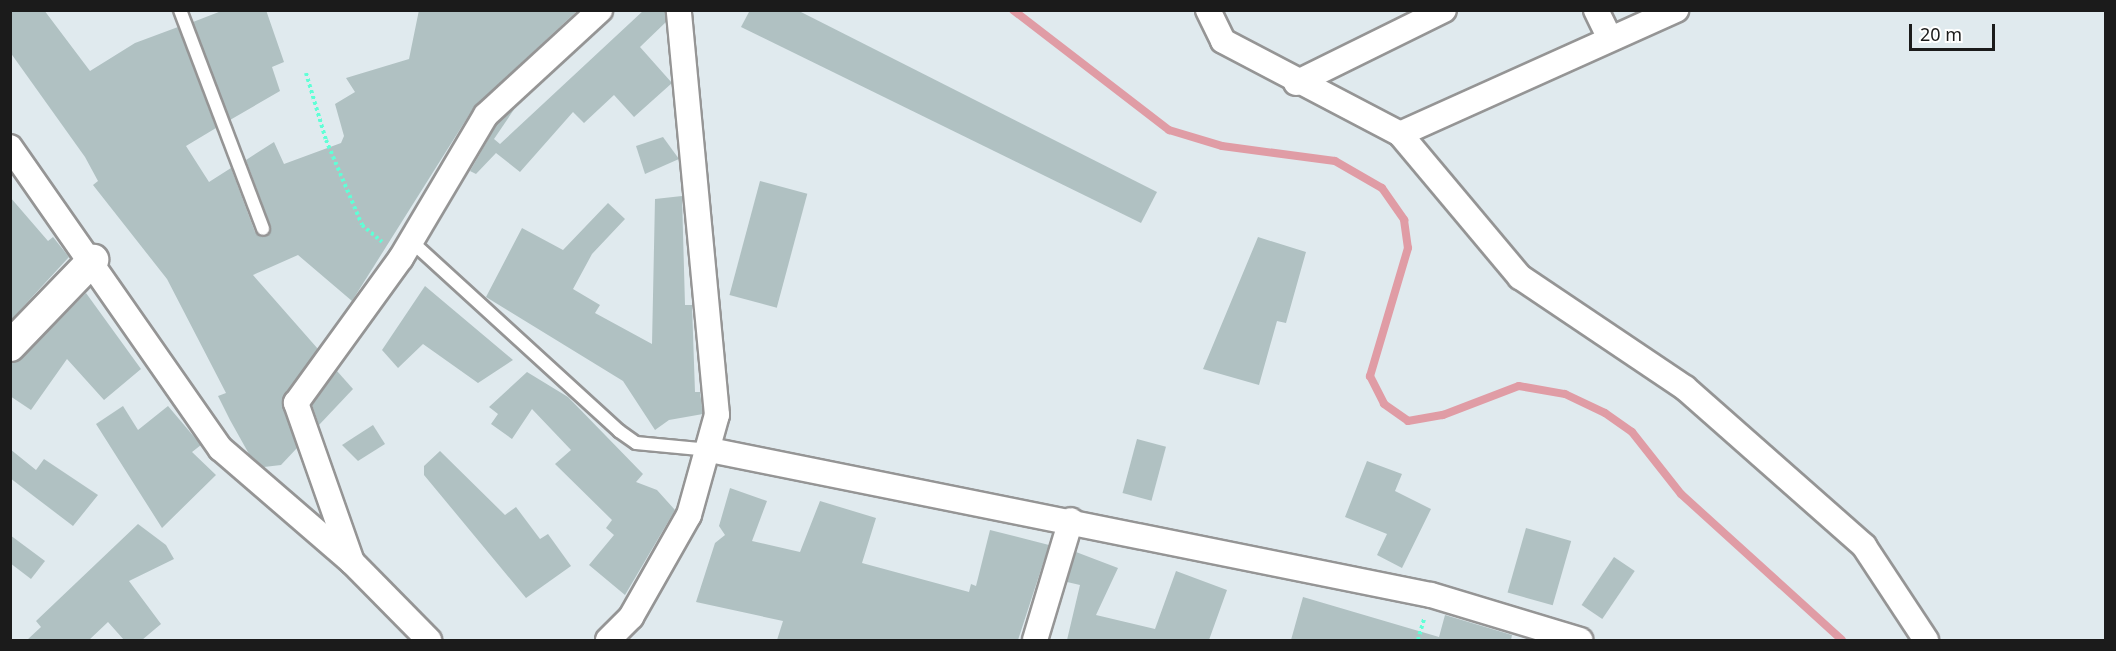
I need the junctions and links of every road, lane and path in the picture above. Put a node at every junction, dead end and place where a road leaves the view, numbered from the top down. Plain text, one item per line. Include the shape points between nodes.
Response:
1 (180, 10) edge
2 (600, 10) edge
3 (679, 10) edge
4 (1208, 10) edge
5 (1444, 10) edge
6 (1596, 10) edge
7 (1676, 10) edge
8 (1610, 39) junction
9 (306, 73) dead end
10 (1296, 83) junction
11 (1400, 134) junction
12 (10, 147) edge
13 (263, 229) dead end
14 (406, 250) junction
15 (93, 260) junction
16 (10, 346) edge
17 (710, 450) junction
18 (1071, 520) junction
19 (352, 562) junction
20 (429, 640) edge
21 (608, 640) edge
22 (1035, 640) edge
23 (1580, 640) edge
24 (1926, 640) edge

1 - 13 lane
2 - 14 street via 486,115
3 - 17 street via 717,415
4 - 10 street via 1223,41
5 - 10 street
6 - 8 street
7 - 8 street
8 - 11 street
9 - 14 path via 326,140 362,225
10 - 11 street
11 - 24 street via 1520,277 1685,388 1864,546
12 - 15 street
14 - 17 lane via 636,443
14 - 19 street via 296,403
15 - 16 street
15 - 19 street via 220,449
17 - 18 street
17 - 21 street via 675,542 631,617
18 - 22 street
18 - 23 street via 1431,595
19 - 20 street

